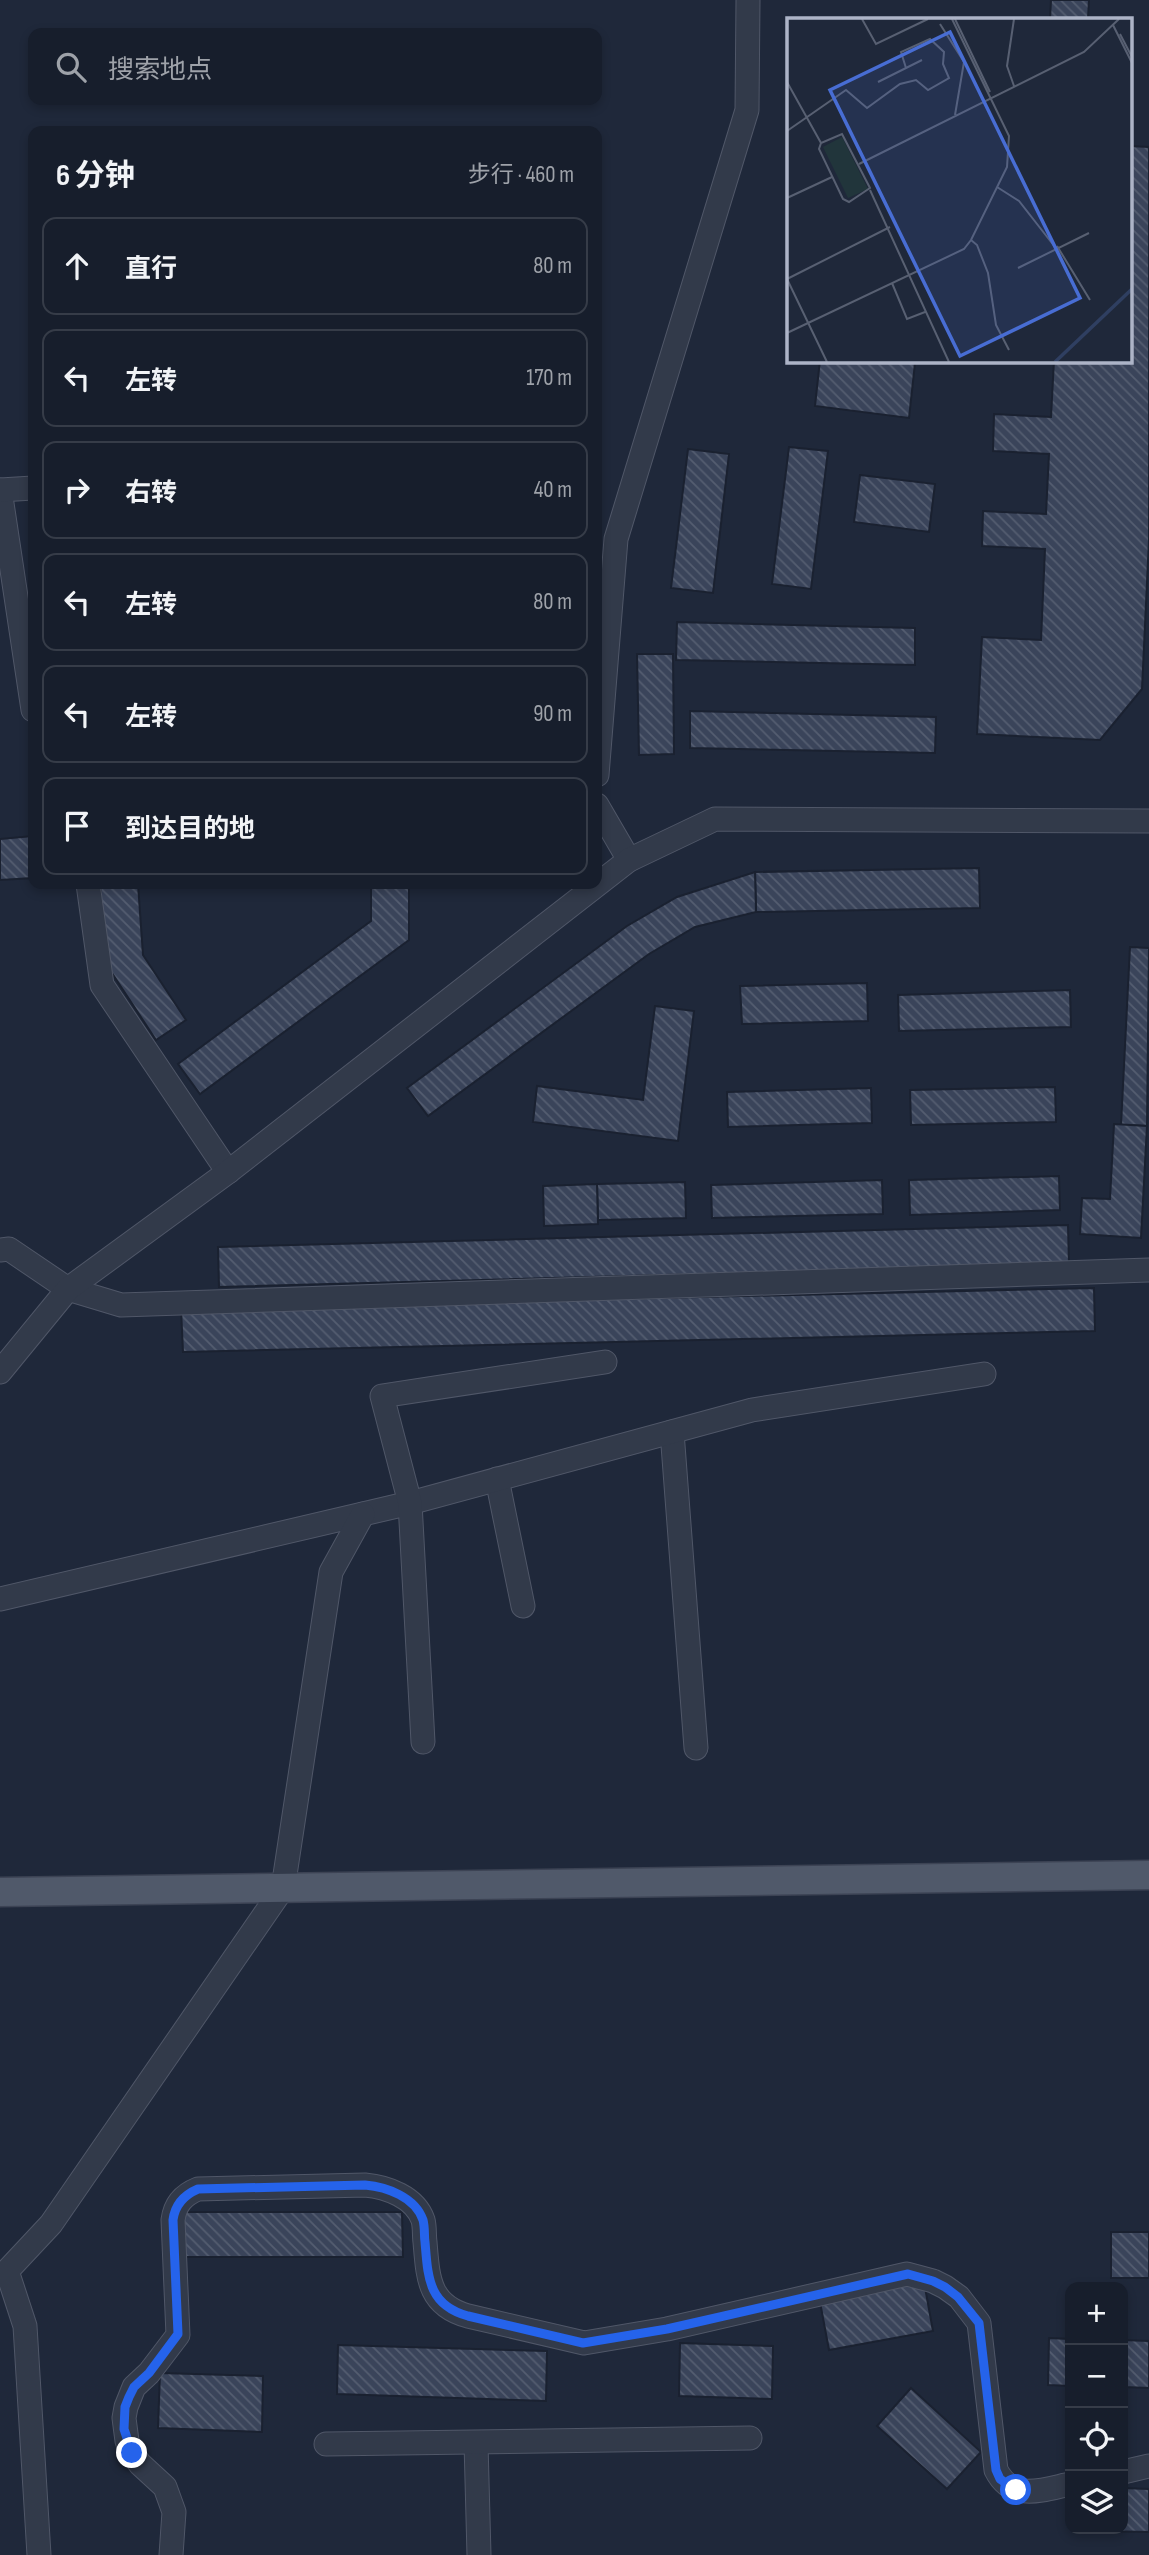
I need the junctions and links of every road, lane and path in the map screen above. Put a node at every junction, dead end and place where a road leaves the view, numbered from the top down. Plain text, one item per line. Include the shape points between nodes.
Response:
1 (748, 0) edge
2 (28, 488) edge
3 (0, 490) edge
4 (28, 677) edge
5 (602, 709) edge
6 (602, 814) edge
7 (1149, 821) edge
8 (629, 860) junction
9 (602, 881) edge
10 (89, 889) edge
11 (592, 889) edge
12 (228, 1172) junction
13 (0, 1250) edge
14 (1149, 1270) edge
15 (68, 1289) junction
16 (605, 1362) dead end
17 (0, 1372) edge
18 (984, 1374) dead end
19 (672, 1432) junction
20 (497, 1479) junction
21 (410, 1503) junction
22 (363, 1514) junction
23 (0, 1599) edge
24 (523, 1606) dead end
25 (423, 1742) dead end
26 (696, 1748) dead end
27 (1149, 1875) edge
28 (283, 1888) junction
29 (0, 1892) edge
30 (750, 2438) dead end
31 (476, 2443) junction
32 (326, 2444) dead end
33 (1149, 2466) edge
34 (1127, 2471) edge
35 (1065, 2485) edge
36 (39, 2555) edge
37 (171, 2555) edge
38 (479, 2555) edge

1 - 5 street via 747,110 615,539
2 - 3 street
3 - 4 street
6 - 8 street
7 - 8 street via 715,819
8 - 9 street
10 - 12 street via 102,985
11 - 12 street
12 - 15 street
13 - 15 street via 9,1249
14 - 15 street via 121,1305
15 - 17 street
16 - 21 street via 382,1396
18 - 19 street via 752,1410
19 - 20 street
19 - 26 street
20 - 21 street
20 - 24 street
21 - 22 street
21 - 25 street
22 - 23 street
22 - 28 street via 331,1572
27 - 28 main road
28 - 29 main road
28 - 36 street via 51,2224 7,2271 25,2326
30 - 31 street
31 - 32 street
31 - 38 street
33 - 34 street
35 - 37 street via 1025,2493 1000,2479 979,2323 958,2297 921,2276 908,2274 667,2329 583,2343 468,2316 443,2304 429,2280 423,2220 408,2201 388,2189 365,2185 198,2189 177,2205 173,2220 178,2334 134,2387 124,2418 132,2453 165,2487 174,2512

